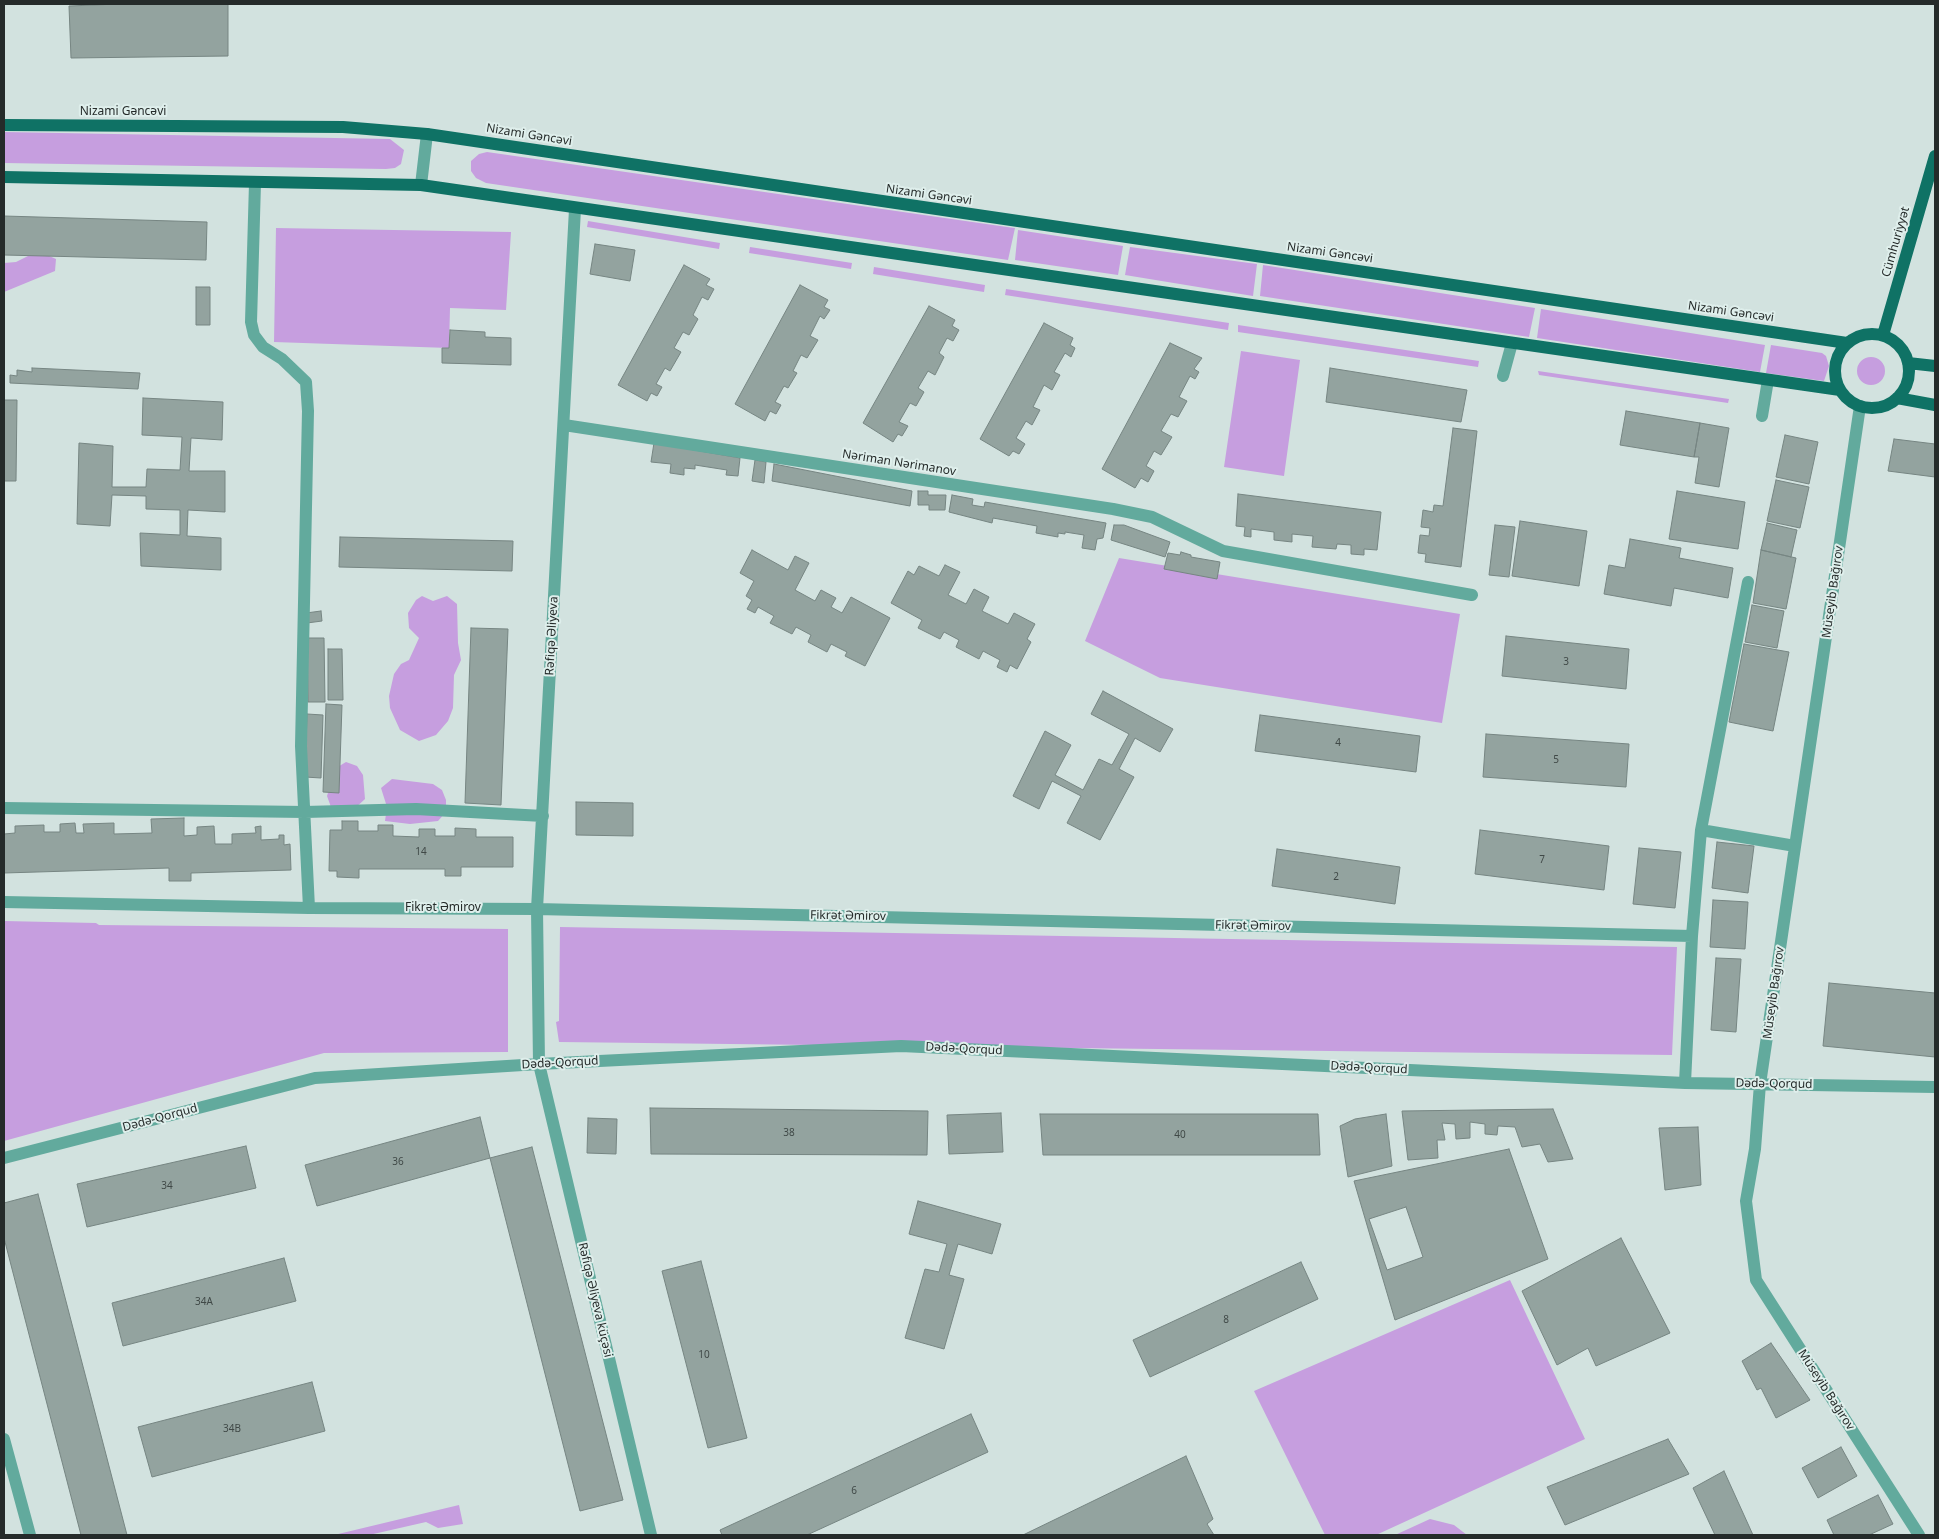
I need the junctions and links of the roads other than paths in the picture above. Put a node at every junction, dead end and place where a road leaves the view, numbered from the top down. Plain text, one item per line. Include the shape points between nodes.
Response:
1 (4, 124) edge
2 (427, 134) junction
3 (1935, 156) edge
4 (4, 177) edge
5 (255, 183) junction
6 (421, 185) junction
7 (575, 209) junction
8 (1883, 336) junction
9 (1512, 343) junction
10 (1847, 343) junction
11 (1908, 363) junction
12 (1935, 366) edge
13 (1503, 376) dead end
14 (1768, 380) junction
15 (1840, 390) junction
16 (1896, 398) junction
17 (1935, 405) edge
18 (1860, 406) junction
19 (1762, 416) dead end
20 (564, 425) junction
21 (1748, 582) dead end
22 (1472, 595) dead end
23 (4, 808) edge
24 (305, 812) junction
25 (543, 816) junction
26 (1701, 830) junction
27 (1795, 846) junction
28 (4, 902) edge
29 (309, 908) junction
30 (537, 909) junction
31 (1692, 936) junction
32 (539, 1064) junction
33 (1685, 1083) junction
34 (1760, 1084) junction
35 (1935, 1087) edge
36 (4, 1158) edge
37 (4, 1440) edge
38 (30, 1535) edge
39 (651, 1535) edge
40 (1919, 1535) edge

1 - 2 main road, Nizami Gəncəvi via 343,127
2 - 6 street
2 - 10 main road, Nizami Gəncəvi
3 - 8 main road, Cümhuriyyət
4 - 5 main road
5 - 6 main road
5 - 24 street via 251,322 254,335 263,348 282,359 306,382 301,746
6 - 7 main road
7 - 9 main road
7 - 20 street, Rəfiqə Əliyeva
8 - 10 main road via 1864,335
8 - 11 main road via 1903,351
9 - 13 street
9 - 14 main road
10 - 15 main road via 1835,365 1835,378
11 - 12 main road
11 - 16 main road via 1909,376
14 - 15 main road
14 - 19 street
15 - 18 main road
16 - 17 main road
16 - 18 main road via 1873,408
18 - 27 street, Müseyib Bağırov
20 - 22 street, Nəriman Nərimanov via 1132,513 1152,517 1223,551
20 - 25 street, Rəfiqə Əliyeva
21 - 26 street
23 - 24 street
24 - 25 street via 416,809
24 - 29 street
25 - 30 street, Rəfiqə Əliyeva
26 - 27 street
26 - 31 street
27 - 34 street, Müseyib Bağırov
28 - 29 street, Fikrət Əmirov
29 - 30 street, Fikrət Əmirov
30 - 31 street, Fikrət Əmirov
30 - 32 street, Rəfiqə Əliyeva
31 - 33 street
32 - 33 street, Dədə-Qorqud via 901,1046
32 - 36 street, Dədə-Qorqud via 315,1078
32 - 39 street, Rəfiqə Əliyeva küçəsi
33 - 34 street, Dədə-Qorqud
34 - 35 street, Dədə-Qorqud
34 - 40 street, Müseyib Bağırov via 1755,1149 1746,1201 1756,1280
37 - 38 street

